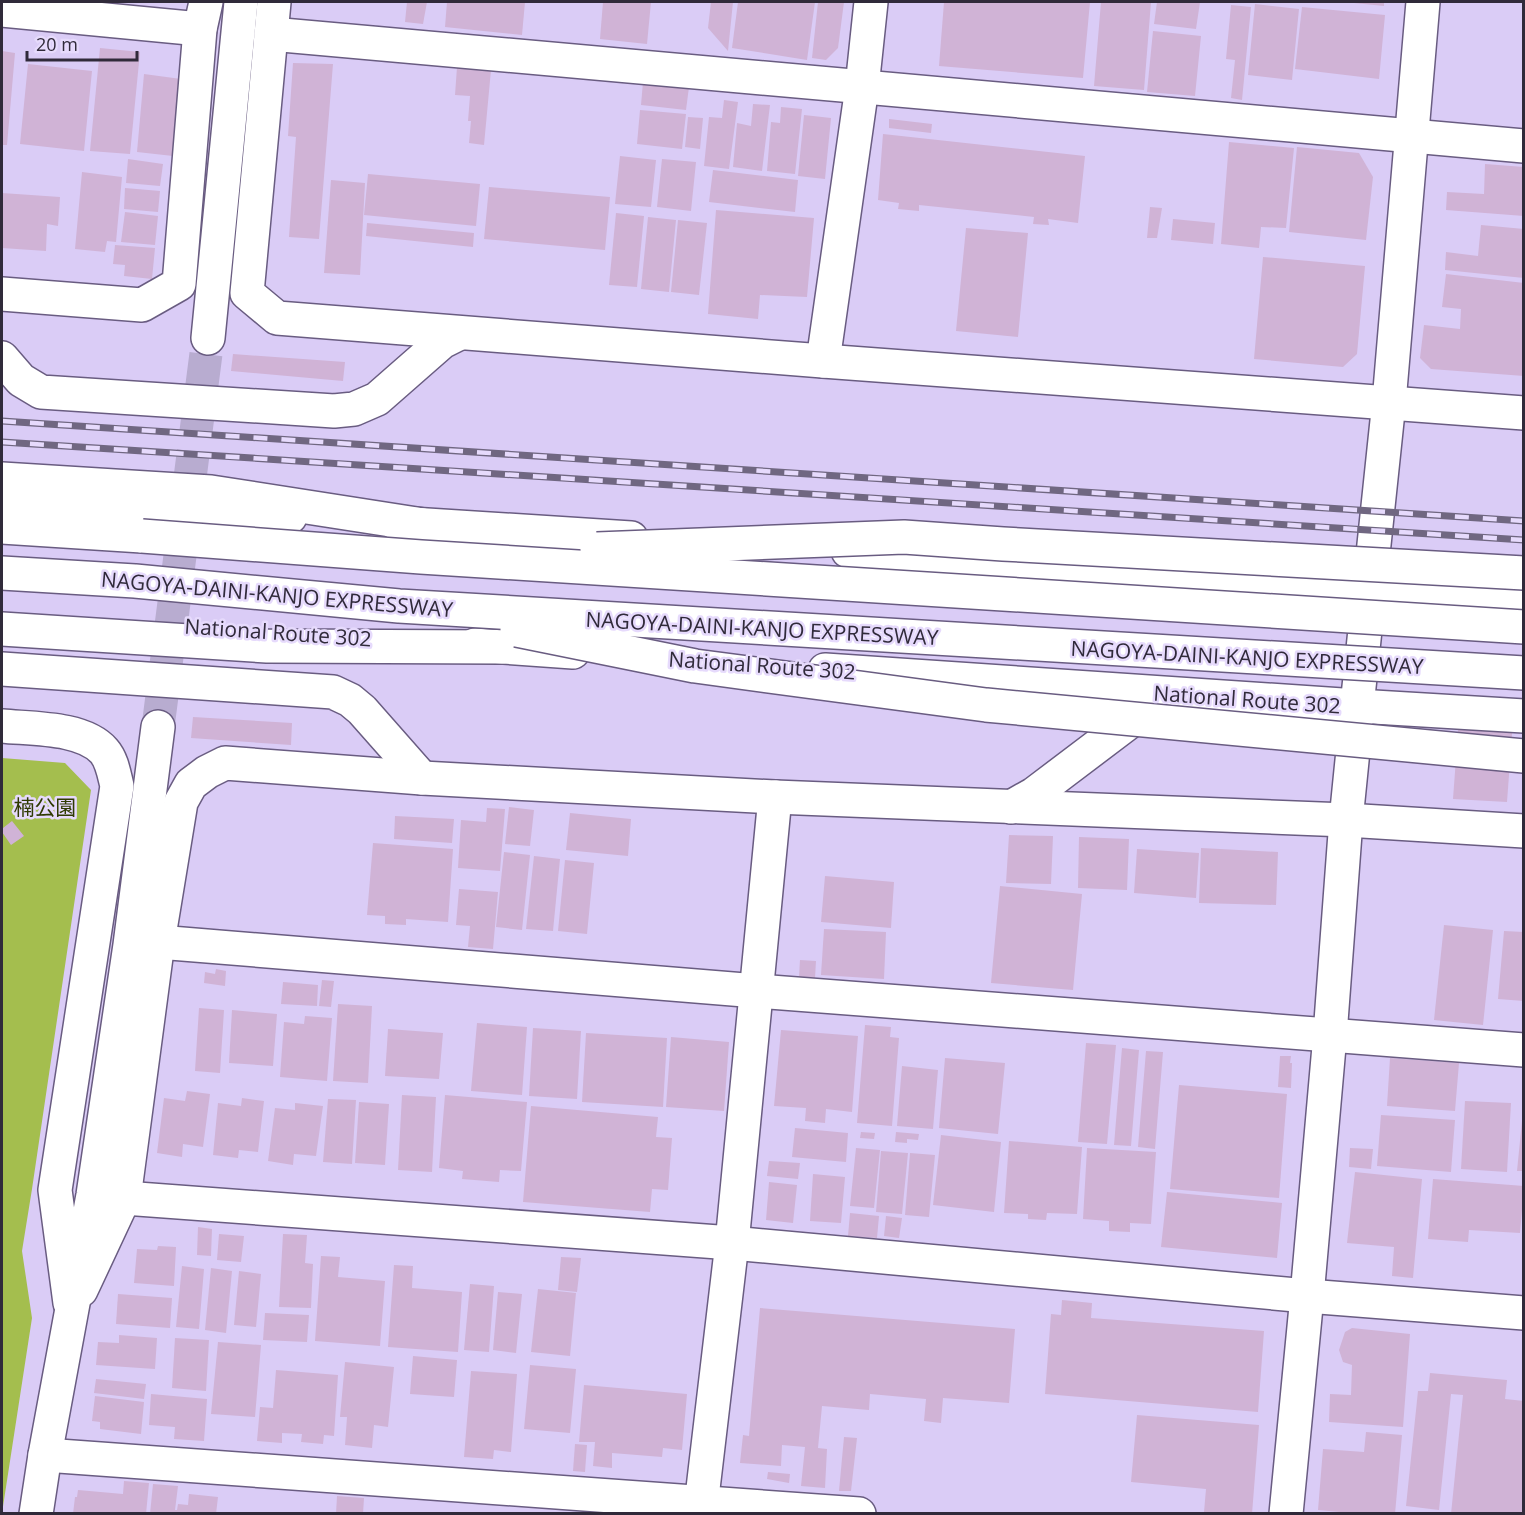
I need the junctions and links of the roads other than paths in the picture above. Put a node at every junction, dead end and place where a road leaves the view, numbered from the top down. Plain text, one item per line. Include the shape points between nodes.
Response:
1 (241, 2) edge
2 (274, 2) edge
3 (871, 2) edge
4 (1423, 2) edge
5 (2, 10) edge
6 (203, 15) edge
7 (271, 34) junction
8 (862, 87) junction
9 (1412, 135) junction
10 (1524, 146) edge
11 (2, 294) edge
12 (460, 333) junction
13 (208, 338) tunnel mouth
14 (2, 358) edge
15 (823, 361) junction
16 (1389, 402) junction
17 (1524, 413) edge
18 (2, 479) edge
19 (2, 499) edge
20 (2, 527) edge
21 (422, 541) junction
22 (2, 573) edge
23 (1524, 573) edge
24 (1369, 583) junction
25 (1524, 593) edge
26 (399, 606) junction
27 (2, 614) edge
28 (1524, 627) edge
29 (2, 629) edge
30 (502, 647) junction
31 (2, 669) edge
32 (1524, 673) edge
33 (1167, 693) junction
34 (1357, 706) junction
35 (1524, 716) edge
36 (2, 726) edge
37 (158, 727) tunnel mouth
38 (1524, 756) edge
39 (422, 778) junction
40 (775, 797) junction
41 (1011, 807) junction
42 (1346, 820) junction
43 (1524, 831) edge
44 (158, 942) junction
45 (757, 991) junction
46 (1330, 1035) junction
47 (1524, 1050) edge
48 (124, 1198) junction
49 (732, 1244) junction
50 (1307, 1296) junction
51 (71, 1311) junction
52 (1524, 1313) edge
53 (45, 1455) junction
54 (701, 1508) edge
55 (36, 1514) edge
56 (859, 1514) edge
57 (1286, 1514) edge

1 - 13 main road
2 - 7 main road
3 - 8 main road
4 - 9 main road
5 - 6 main road
6 - 11 main road via 180,284 142,305
7 - 8 main road
7 - 12 main road via 247,293 278,318
8 - 9 main road
8 - 15 main road
9 - 10 main road
9 - 16 main road
12 - 14 main road via 442,342 377,399 354,409 334,411 41,392 21,380
12 - 15 main road
15 - 16 main road
16 - 17 main road
16 - 24 main road
18 - 21 main road via 211,492
19 - 21 main road
20 - 21 main road, bridge via 142,536
21 - 23 main road, bridge via 904,537
21 - 24 main road
21 - 28 main road, bridge
22 - 26 main road, NAGOYA-DAINI-KANJO EXPRESSWAY, bridge via 135,581
24 - 25 main road
24 - 34 main road
26 - 32 main road, NAGOYA-DAINI-KANJO EXPRESSWAY, bridge
26 - 38 main road, bridge via 695,666 986,705
27 - 30 main road, National Route 302
29 - 30 main road via 267,646
30 - 33 main road, National Route 302
31 - 39 main road via 333,692 362,710
33 - 34 main road, National Route 302
33 - 41 main road via 1034,794
34 - 35 main road, National Route 302
34 - 42 main road
36 - 51 main road via 64,732 92,741 105,752 117,786 55,1190
37 - 51 main road via 129,957
39 - 40 main road
39 - 44 main road via 225,763 207,772 191,784 181,802
40 - 41 main road
40 - 45 main road
41 - 42 main road
42 - 43 main road
42 - 46 main road
44 - 45 main road
44 - 48 main road
45 - 46 main road
45 - 49 main road
46 - 47 main road
46 - 50 main road
48 - 49 main road
48 - 51 main road
49 - 50 main road
49 - 54 main road
50 - 52 main road
50 - 57 main road
51 - 53 main road
53 - 54 main road
53 - 55 main road
54 - 56 main road

